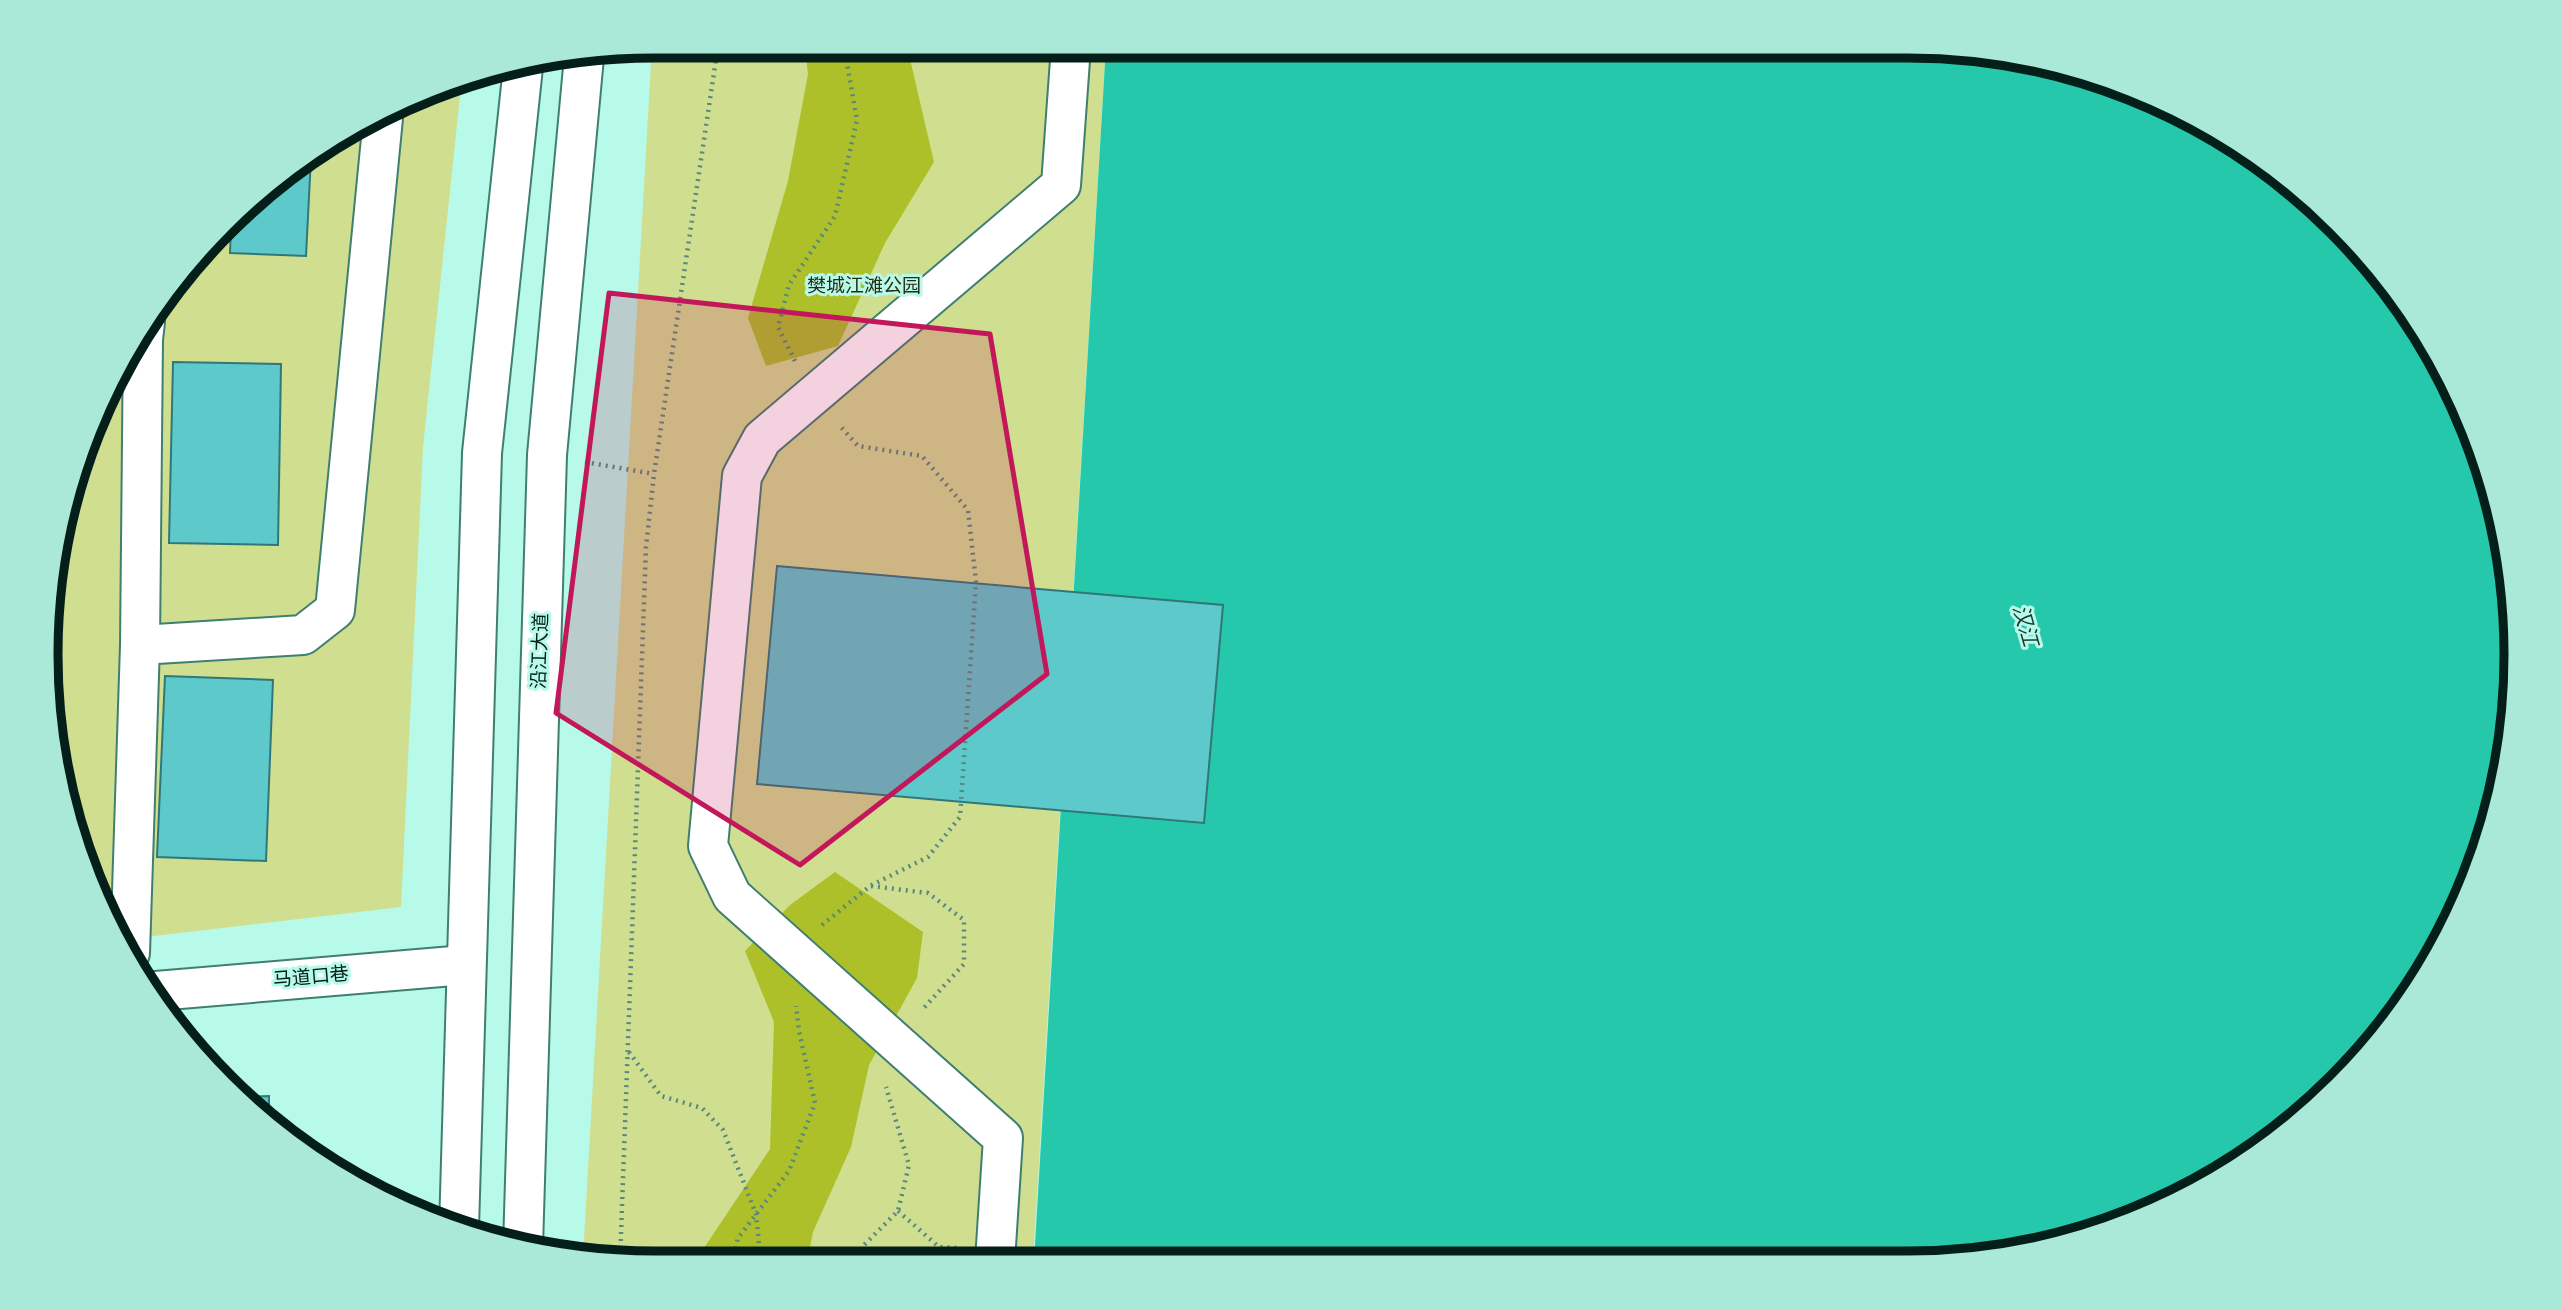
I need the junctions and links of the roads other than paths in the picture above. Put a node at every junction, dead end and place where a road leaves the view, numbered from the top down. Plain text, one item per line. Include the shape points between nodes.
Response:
1 (1070, 58) edge
2 (584, 62) edge
3 (522, 73) edge
4 (382, 124) edge
5 (143, 348) edge
6 (141, 645) junction
7 (130, 939) edge
8 (465, 964) junction
9 (161, 990) edge
10 (459, 1219) edge
11 (523, 1237) edge
12 (996, 1246) edge

1 - 12 main road via 1061,185 762,439 742,476 708,846 732,896 1003,1138
2 - 11 main road, 沿江大道 via 547,455
3 - 8 main road via 482,453
4 - 6 main road via 335,610 303,635
5 - 6 main road
6 - 7 main road
8 - 9 main road, 马道口巷
8 - 10 main road

